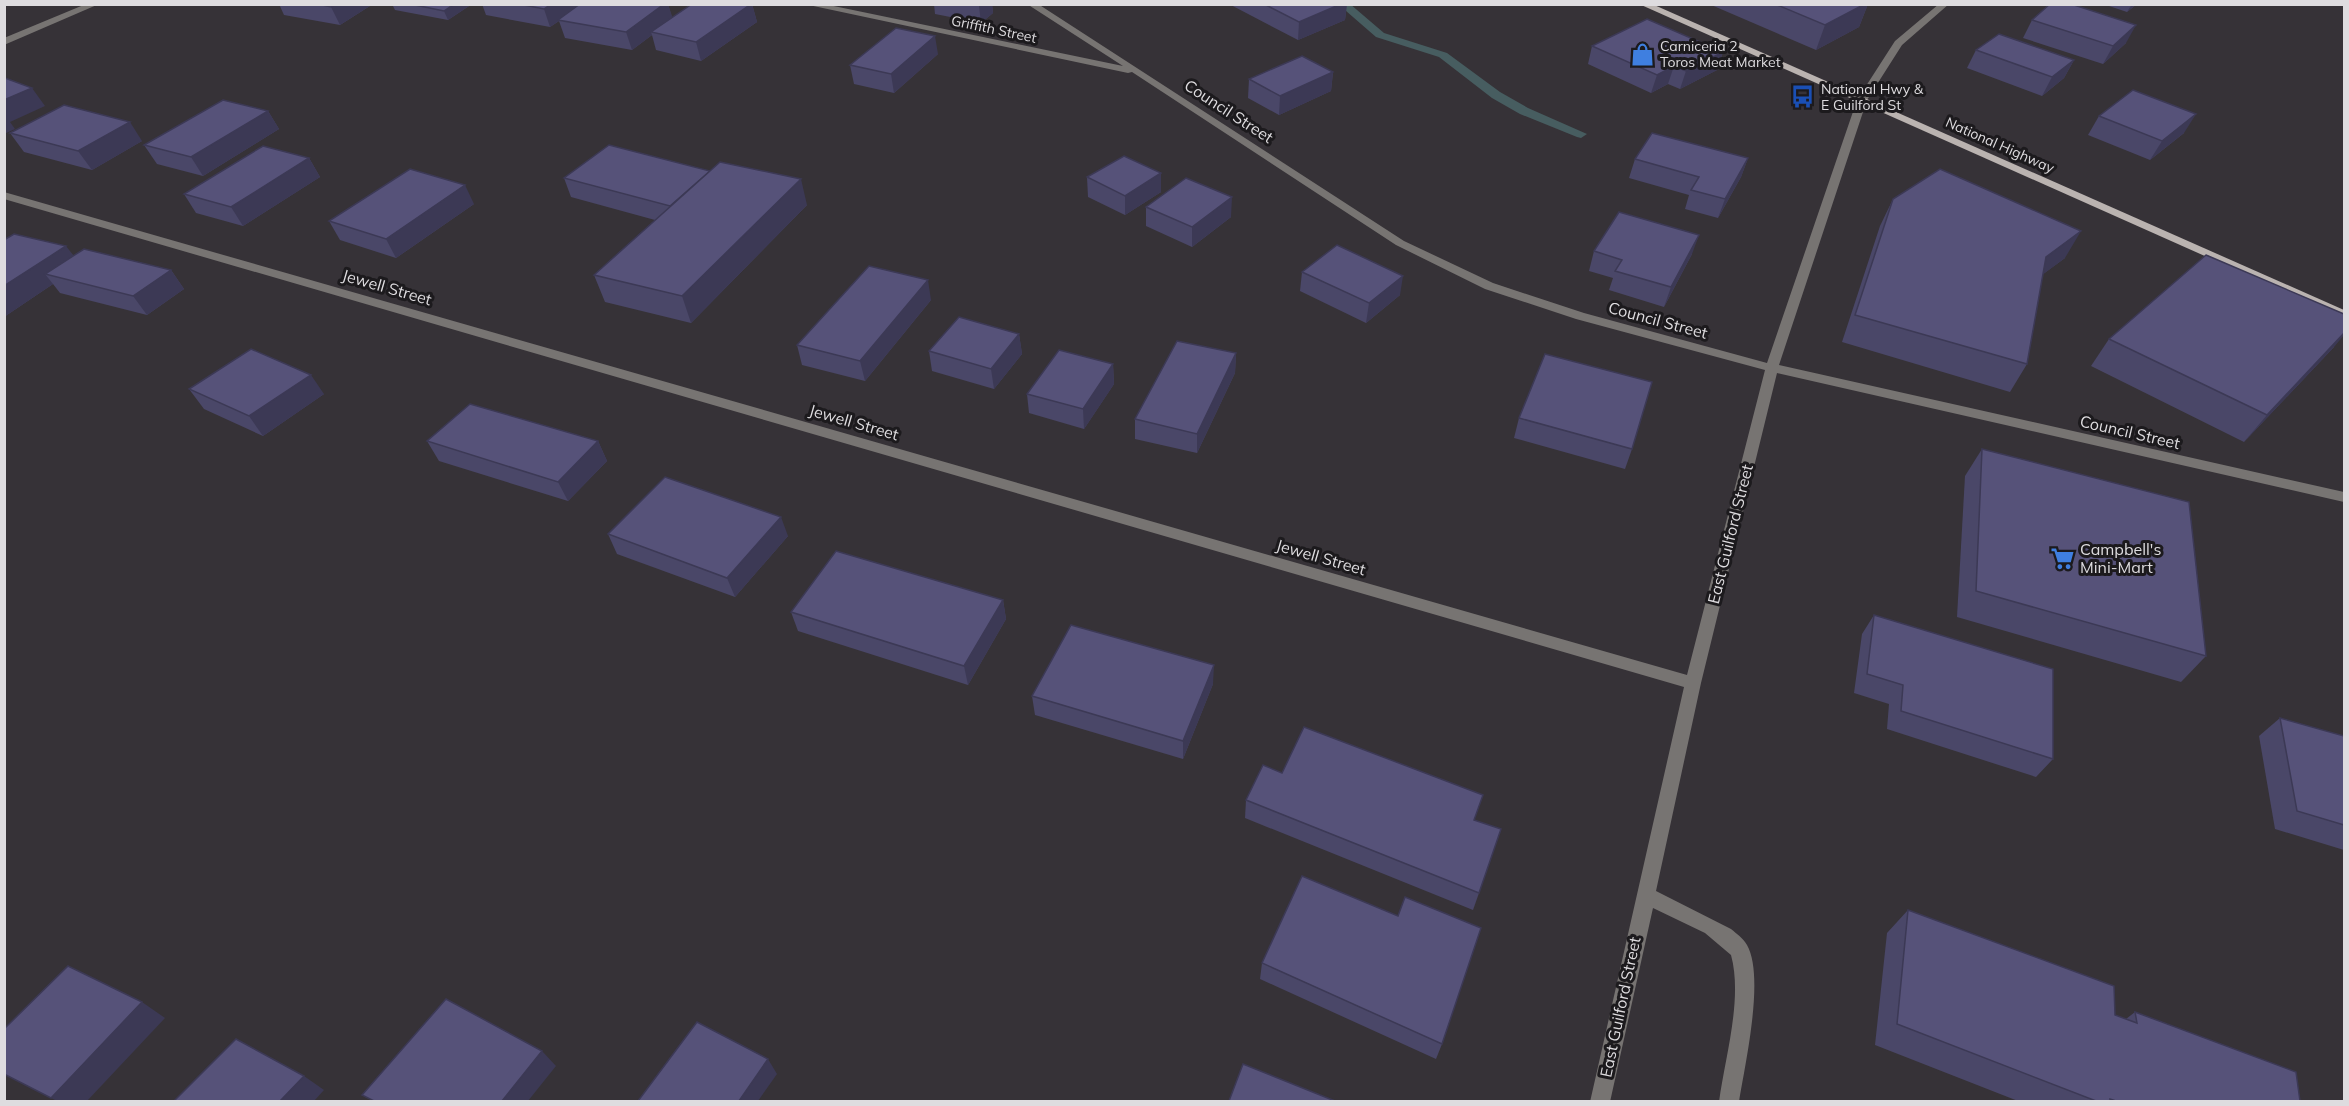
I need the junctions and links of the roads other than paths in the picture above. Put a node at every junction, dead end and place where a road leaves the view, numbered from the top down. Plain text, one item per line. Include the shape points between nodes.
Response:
1 (95, 4) edge
2 (808, 4) edge
3 (1031, 4) edge
4 (1643, 4) edge
5 (1945, 4) edge
6 (4, 42) edge
7 (1139, 72) junction
8 (1862, 100) junction
9 (4, 195) edge
10 (2344, 314) edge
11 (1772, 368) junction
12 (2344, 497) edge
13 (1693, 683) junction
14 (1645, 895) junction
15 (1600, 1101) edge
16 (1729, 1101) edge

1 - 6 street
2 - 7 street, Griffith Street
3 - 7 street, Council Street
4 - 8 main road, National Highway
5 - 8 street, East Guilford Street via 1898,43
7 - 11 street, Council Street via 1400,243 1489,286 1580,316
8 - 10 main road, National Highway
8 - 11 street, East Guilford Street
9 - 13 street, Jewell Street
11 - 12 street, Council Street
11 - 13 street, East Guilford Street
13 - 14 street, East Guilford Street
14 - 15 street, East Guilford Street
14 - 16 street via 1715,928 1739,949 1746,975

